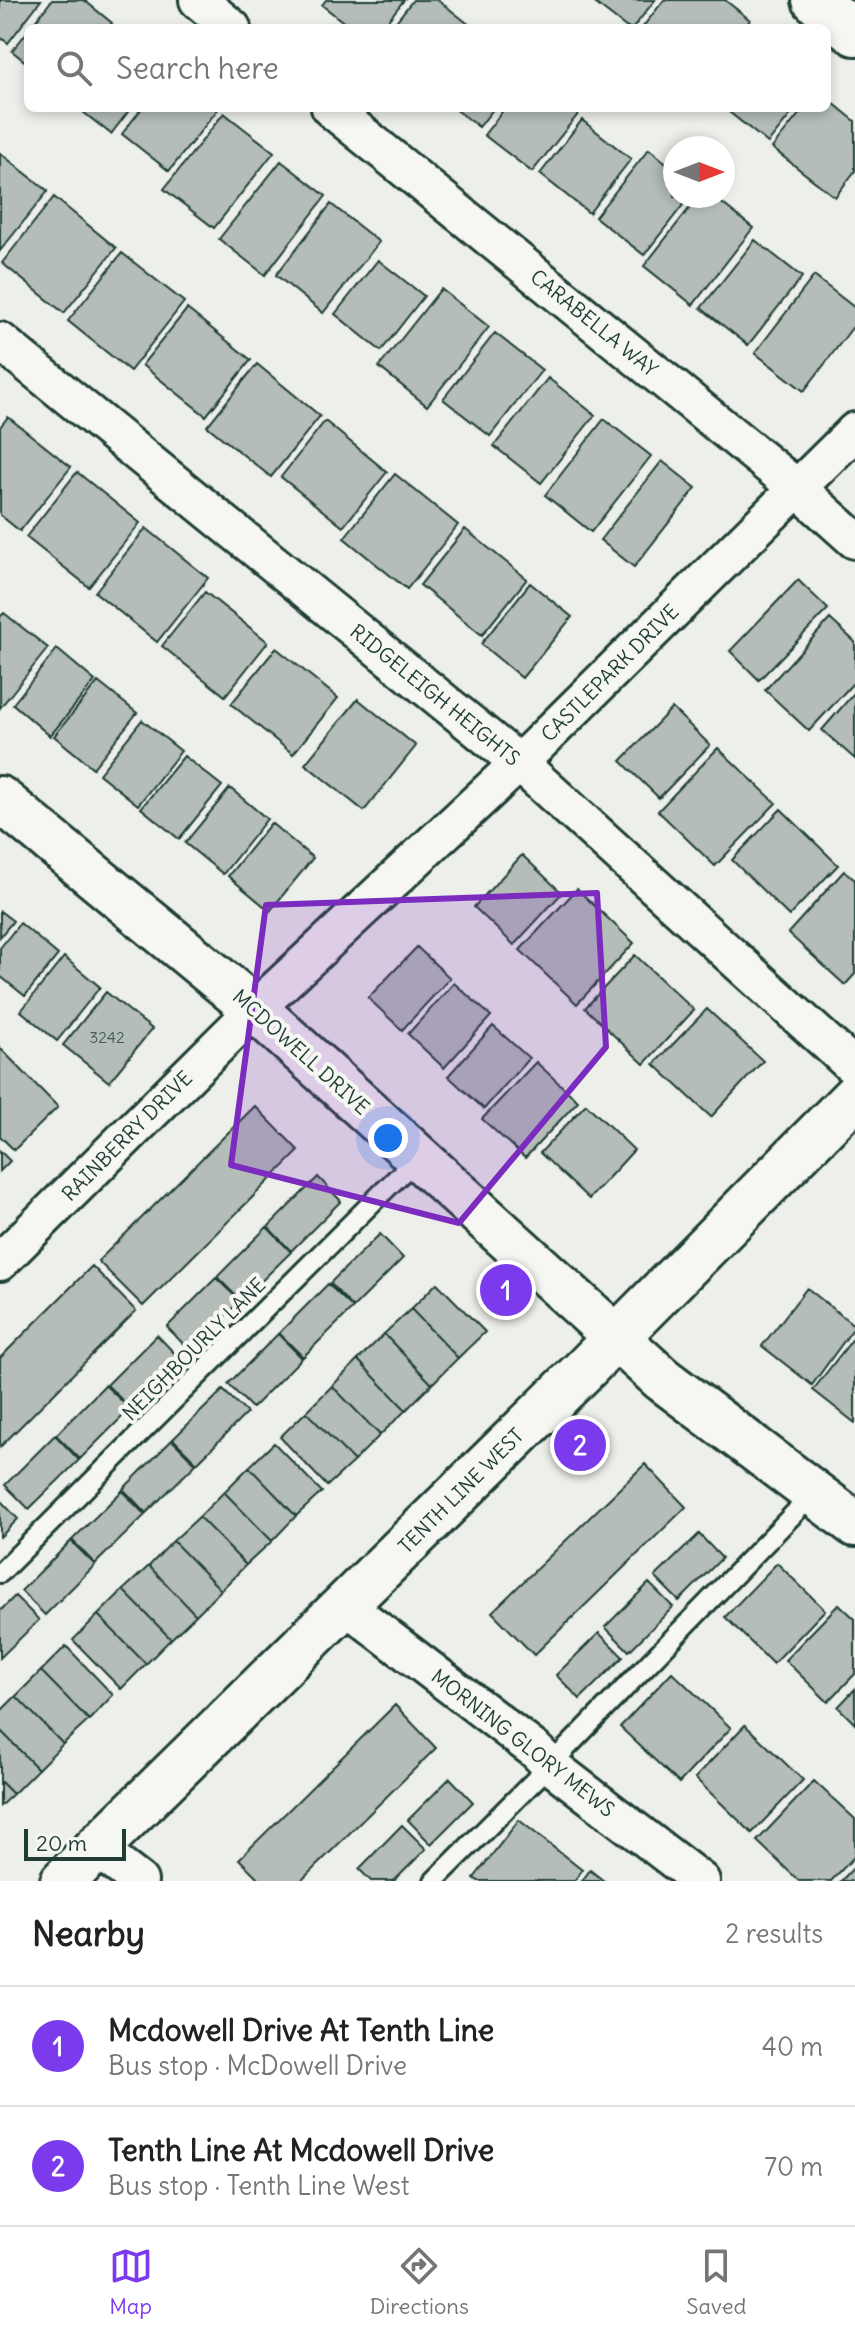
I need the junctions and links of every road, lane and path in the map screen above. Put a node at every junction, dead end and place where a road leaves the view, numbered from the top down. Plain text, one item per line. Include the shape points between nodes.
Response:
1 (198, 0) edge
2 (815, 0) edge
3 (227, 24) edge
4 (855, 33) edge
5 (335, 112) edge
6 (0, 341) edge
7 (855, 431) edge
8 (797, 488) junction
9 (855, 540) edge
10 (519, 763) junction
11 (0, 799) edge
12 (255, 1009) junction
13 (855, 1068) edge
14 (855, 1096) edge
15 (418, 1157) junction
16 (0, 1262) edge
17 (617, 1337) junction
18 (815, 1492) junction
19 (855, 1524) edge
20 (0, 1573) edge
21 (345, 1605) junction
22 (550, 1765) junction
23 (96, 1848) junction
24 (63, 1881) edge
25 (139, 1881) edge
26 (434, 1881) edge
27 (701, 1881) edge

1 - 3 street
2 - 4 street
5 - 8 street, CARABELLA WAY
6 - 10 street, RIDGELEIGH HEIGHTS
7 - 8 street, CASTLEPARK DRIVE
8 - 9 street, CARABELLA WAY
8 - 10 street, CASTLEPARK DRIVE
10 - 12 street, CASTLEPARK DRIVE
10 - 13 street, RIDGELEIGH HEIGHTS
11 - 12 street, MCDOWELL DRIVE
12 - 15 street, MCDOWELL DRIVE
12 - 16 street, RAINBERRY DRIVE
14 - 17 street, TENTH LINE WEST
15 - 17 street, MCDOWELL DRIVE
15 - 20 lane, NEIGHBOURLY LANE
17 - 18 street, MCDOWELL DRIVE via 662,1379
17 - 21 street, TENTH LINE WEST
18 - 19 street, MCDOWELL DRIVE
18 - 22 lane
21 - 22 street, MORNING GLORY MEWS
21 - 23 street, TENTH LINE WEST
22 - 26 lane
22 - 27 street, MORNING GLORY MEWS
23 - 24 street, TENTH LINE WEST
23 - 25 street

